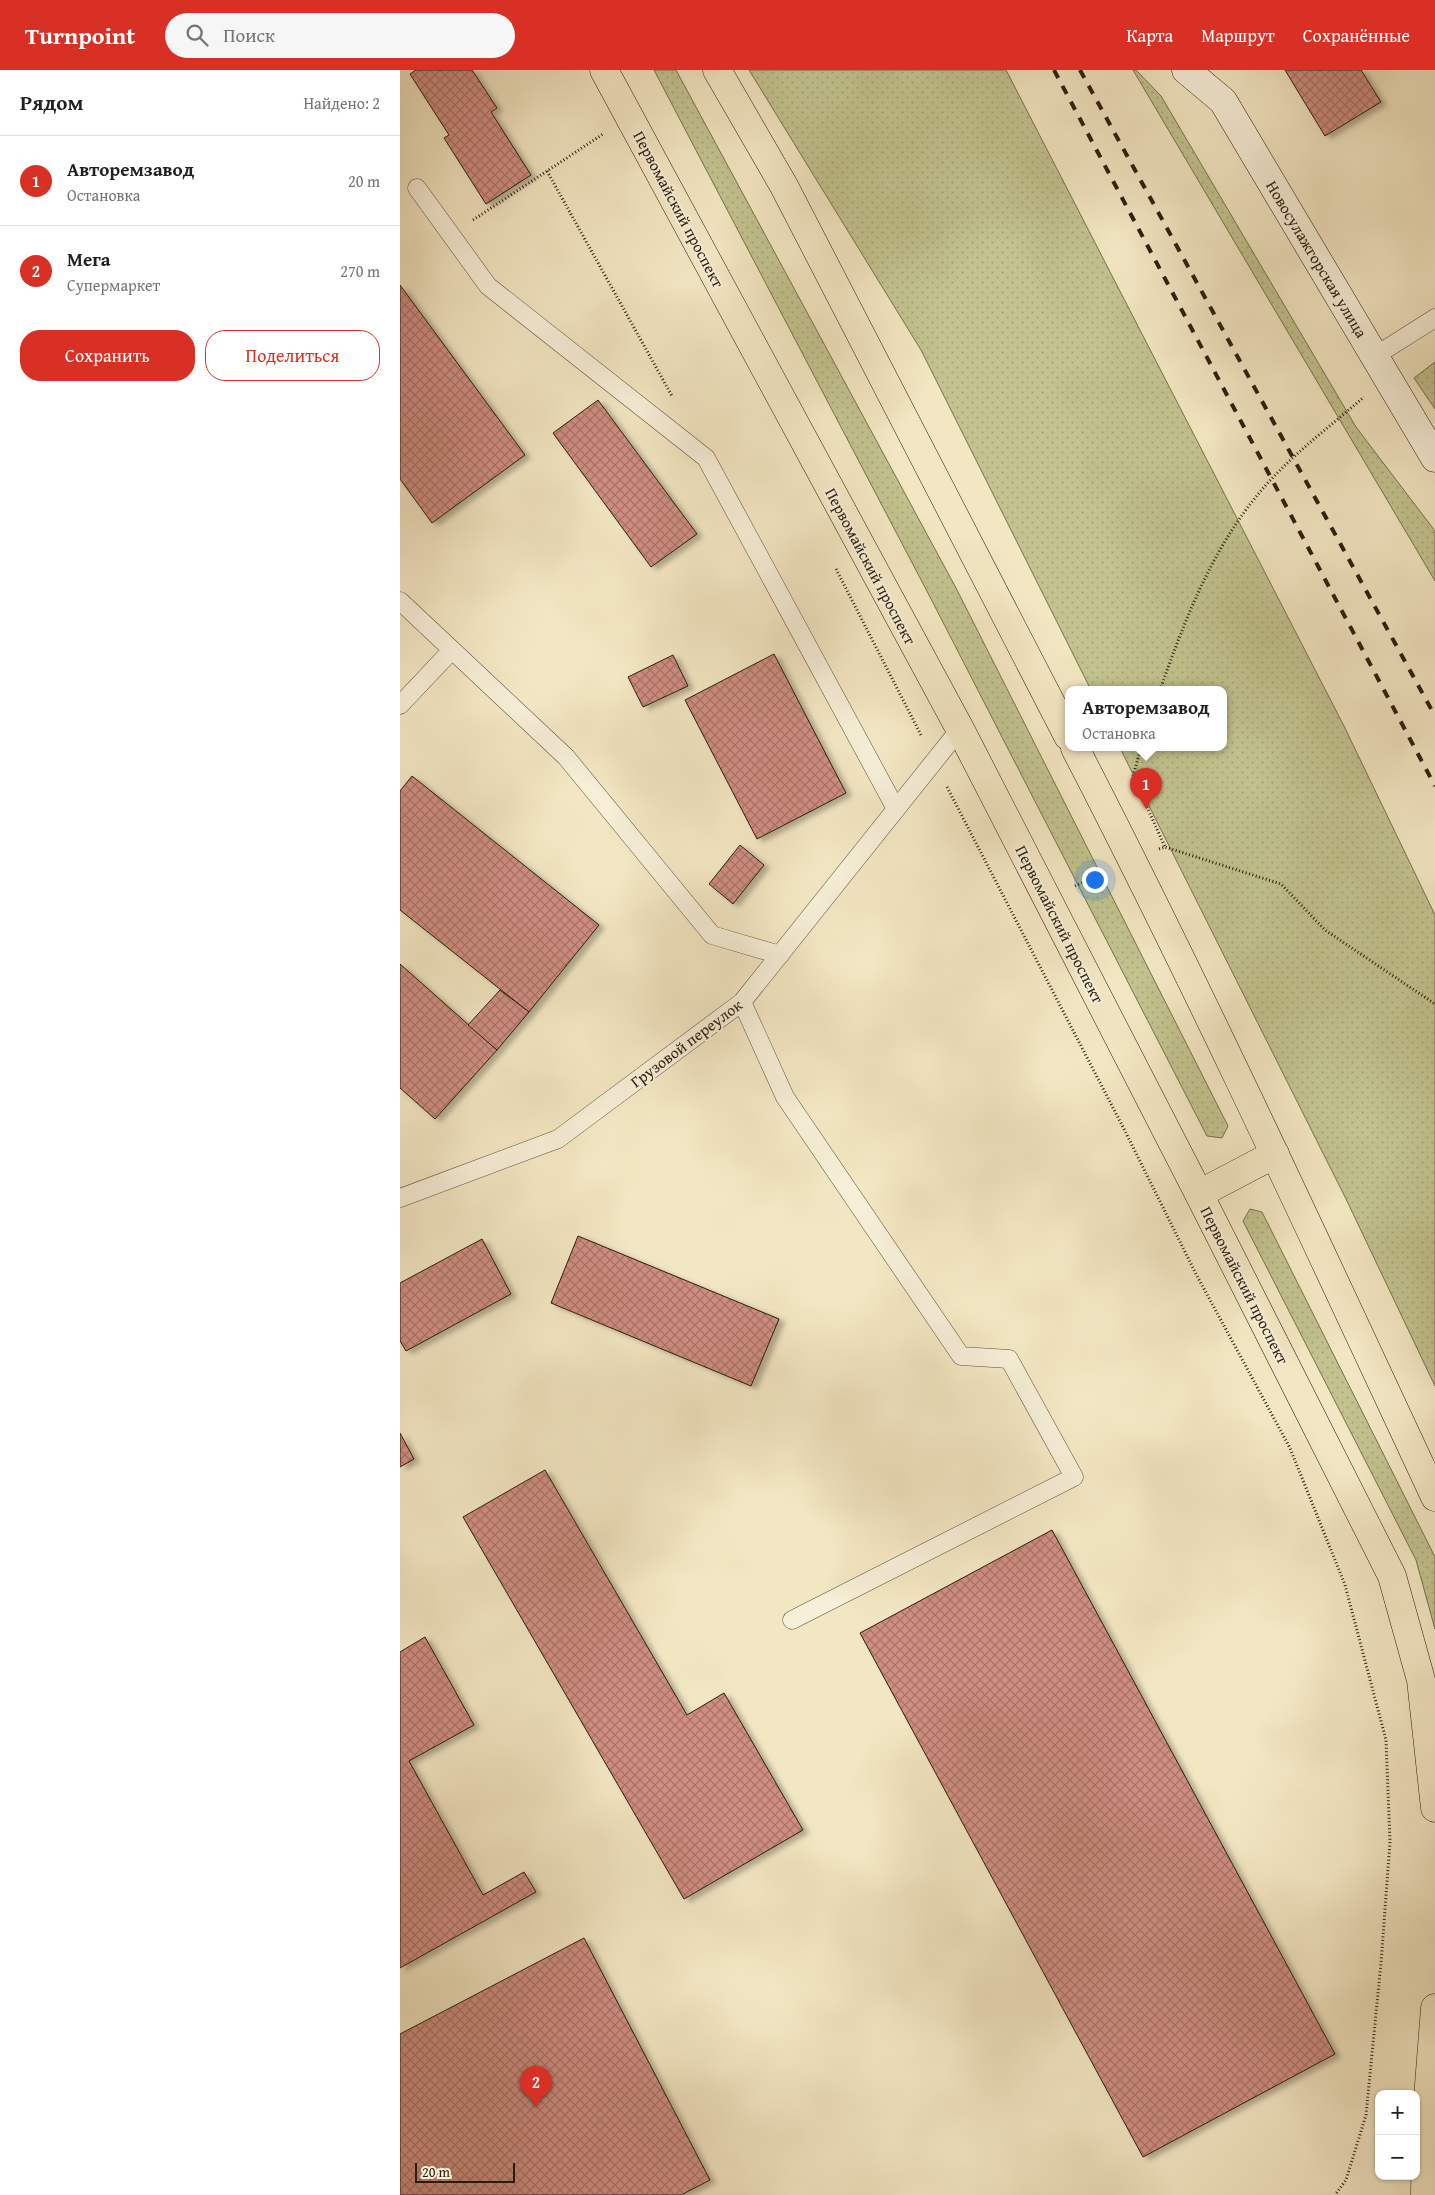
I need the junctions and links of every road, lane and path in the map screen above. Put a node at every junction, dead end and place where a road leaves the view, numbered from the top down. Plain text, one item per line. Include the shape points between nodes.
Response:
1 (604, 70) edge
2 (716, 70) edge
3 (1186, 70) edge
4 (610, 130) dead end
5 (547, 171) junction
6 (417, 188) dead end
7 (451, 234) junction
8 (1435, 318) edge
9 (1381, 367) junction
10 (672, 397) dead end
11 (1435, 458) edge
12 (831, 561) dead end
13 (400, 601) edge
14 (452, 650) junction
15 (1161, 686) edge
16 (400, 705) edge
17 (960, 730) junction
18 (1065, 730) edge
19 (1076, 751) edge
20 (1140, 751) edge
21 (935, 763) junction
22 (896, 809) junction
23 (780, 954) junction
24 (742, 1002) junction
25 (1435, 1004) edge
26 (1275, 1154) junction
27 (1199, 1194) junction
28 (400, 1198) edge
29 (1435, 1497) edge
30 (792, 1620) dead end
31 (1435, 1808) edge
32 (1435, 2008) edge
33 (1335, 2195) edge
34 (1425, 2195) edge

1 - 17 main road, Первомайский проспект
2 - 18 main road via 784,186
3 - 9 main road, Новосулажгорская улица via 1223,101
4 - 5 path
5 - 7 path
5 - 10 path
6 - 7 lane
7 - 22 lane via 488,286 706,458
8 - 9 lane
9 - 11 main road, Новосулажгорская улица
9 - 15 path via 1255,498 1215,558 1183,623
12 - 21 path
13 - 14 lane
14 - 16 lane
14 - 23 lane via 566,757 712,935
17 - 21 lane, Грузовой переулок
17 - 27 main road, Первомайский проспект
19 - 26 main road via 1133,860
20 - 25 path via 1133,776 1165,847 1281,884 1325,930
21 - 22 lane, Грузовой переулок
21 - 33 path via 1196,1274 1290,1448 1345,1585 1386,1740 1390,1842 1366,2114 1346,2180
22 - 23 lane, Грузовой переулок
23 - 24 lane, Грузовой переулок
24 - 28 lane, Грузовой переулок via 558,1139
24 - 30 lane via 785,1097 961,1356 1009,1359 1074,1477
26 - 27 main road
26 - 29 main road
27 - 31 main road, Первомайский проспект via 1392,1576 1421,1680
32 - 34 main road via 1426,2123

